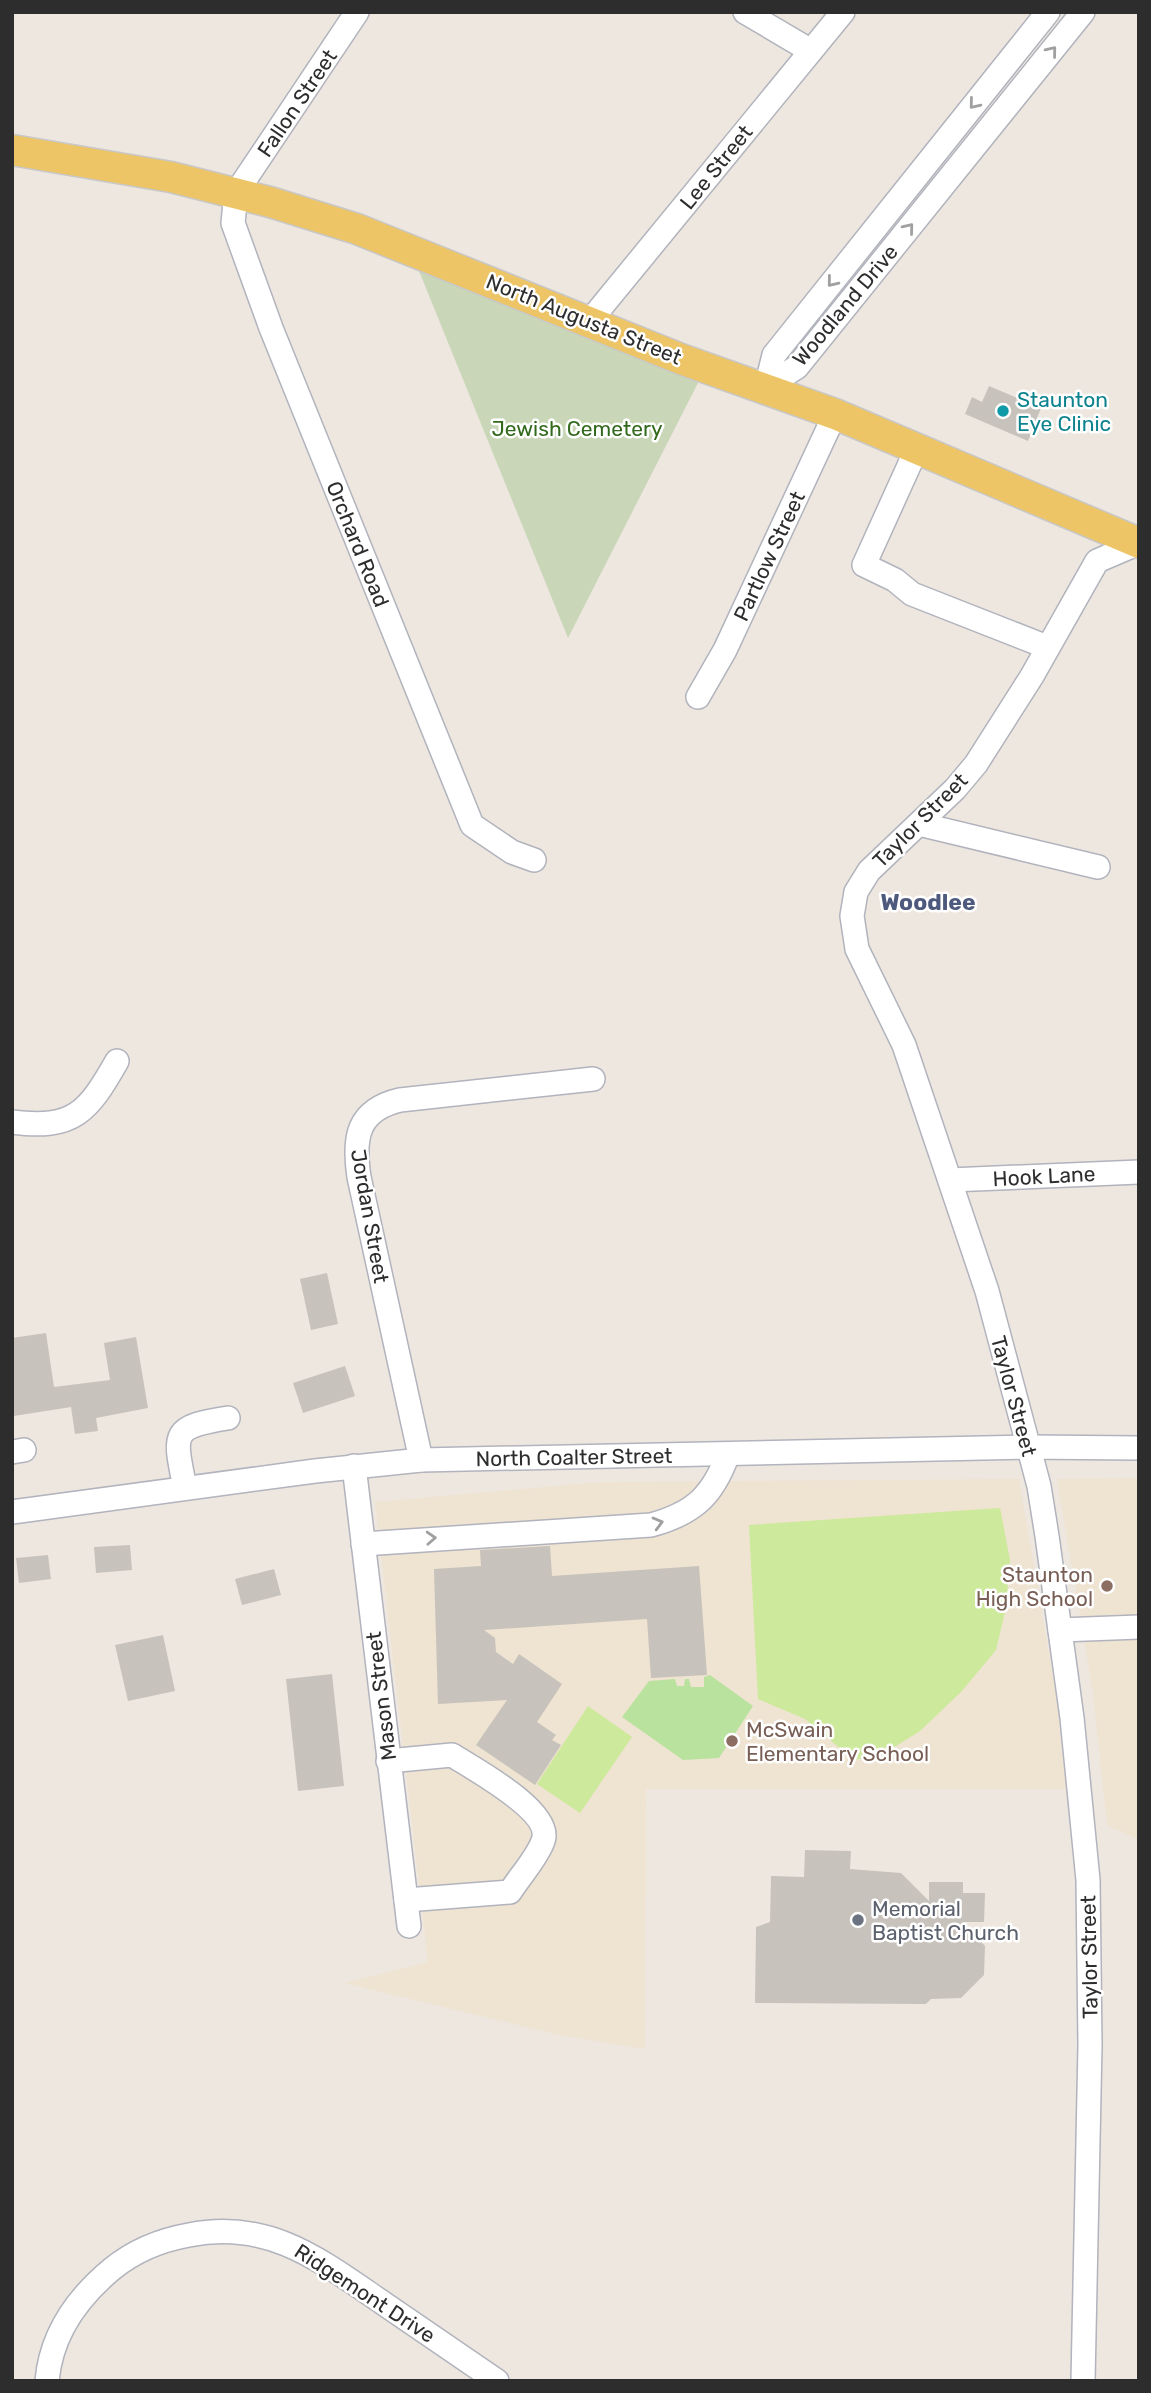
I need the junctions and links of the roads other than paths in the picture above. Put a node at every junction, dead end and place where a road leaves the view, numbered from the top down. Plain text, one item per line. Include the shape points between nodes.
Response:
1 (356, 12) edge
2 (745, 12) edge
3 (843, 12) edge
4 (1048, 12) edge
5 (1083, 12) edge
6 (811, 51) junction
7 (12, 150) edge
8 (236, 193) junction
9 (589, 322) junction
10 (766, 387) junction
11 (835, 414) junction
12 (917, 448) junction
13 (1139, 543) edge
14 (1047, 647) junction
15 (698, 697) dead end
16 (919, 824) junction
17 (534, 860) dead end
18 (1098, 867) dead end
19 (117, 1061) dead end
20 (593, 1079) dead end
21 (12, 1122) edge
22 (1139, 1172) edge
23 (950, 1180) junction
24 (228, 1418) dead end
25 (1026, 1447) junction
26 (1139, 1448) edge
27 (729, 1454) junction
28 (421, 1460) junction
29 (354, 1466) junction
30 (185, 1488) junction
31 (12, 1512) edge
32 (363, 1544) junction
33 (1139, 1627) edge
34 (1060, 1630) junction
35 (388, 1761) junction
36 (406, 1900) junction
37 (409, 1926) dead end
38 (47, 2381) edge
39 (497, 2381) edge
40 (1083, 2381) edge

1 - 8 street, Fallon Street
2 - 6 street
3 - 6 street, Lee Street
4 -> 10 street, Woodland Drive via 774,355
10 -> 5 street, Woodland Drive via 797,367
6 - 9 street, Lee Street
7 - 8 main road, North Augusta Street
8 - 9 main road, North Augusta Street via 357,229
8 - 17 street, Orchard Road via 233,223 271,328 472,825 512,852
9 - 10 main road, North Augusta Street
10 - 11 main road, North Augusta Street
11 - 12 main road, North Augusta Street
11 - 15 street, Partlow Street via 725,650
12 - 13 main road, North Augusta Street
12 - 14 street via 864,565 912,594
13 - 14 street, Taylor Street via 1097,561
14 - 16 street, Taylor Street via 976,764
16 - 18 street
16 - 23 street, Taylor Street via 863,880 854,899 852,922 858,949 904,1045
19 - 21 street via 95,1100 69,1120 34,1125
20 - 28 street, Jordan Street via 384,1104 359,1132 355,1153 359,1177
22 - 23 street, Hook Lane
23 - 25 street, Taylor Street via 987,1291
24 - 30 street via 191,1424 177,1441
25 - 26 street, North Coalter Street
25 - 27 street, North Coalter Street
25 - 34 street, Taylor Street via 1039,1486
27 - 28 street, North Coalter Street
32 -> 27 street via 651,1525 677,1517 705,1497 718,1481
28 - 29 street, North Coalter Street
29 - 30 street, North Coalter Street
29 - 32 street, Mason Street
30 - 31 street, North Coalter Street
32 - 35 street, Mason Street
33 - 34 street
34 - 40 street, Taylor Street via 1088,1880 1090,2045
35 - 36 street, Mason Street
35 - 36 street via 452,1755 534,1811 545,1828 544,1840 510,1892
36 - 37 street, Mason Street
38 - 39 street, Ridgemont Drive via 59,2334 94,2283 144,2249 168,2239 217,2230 252,2233 293,2246

